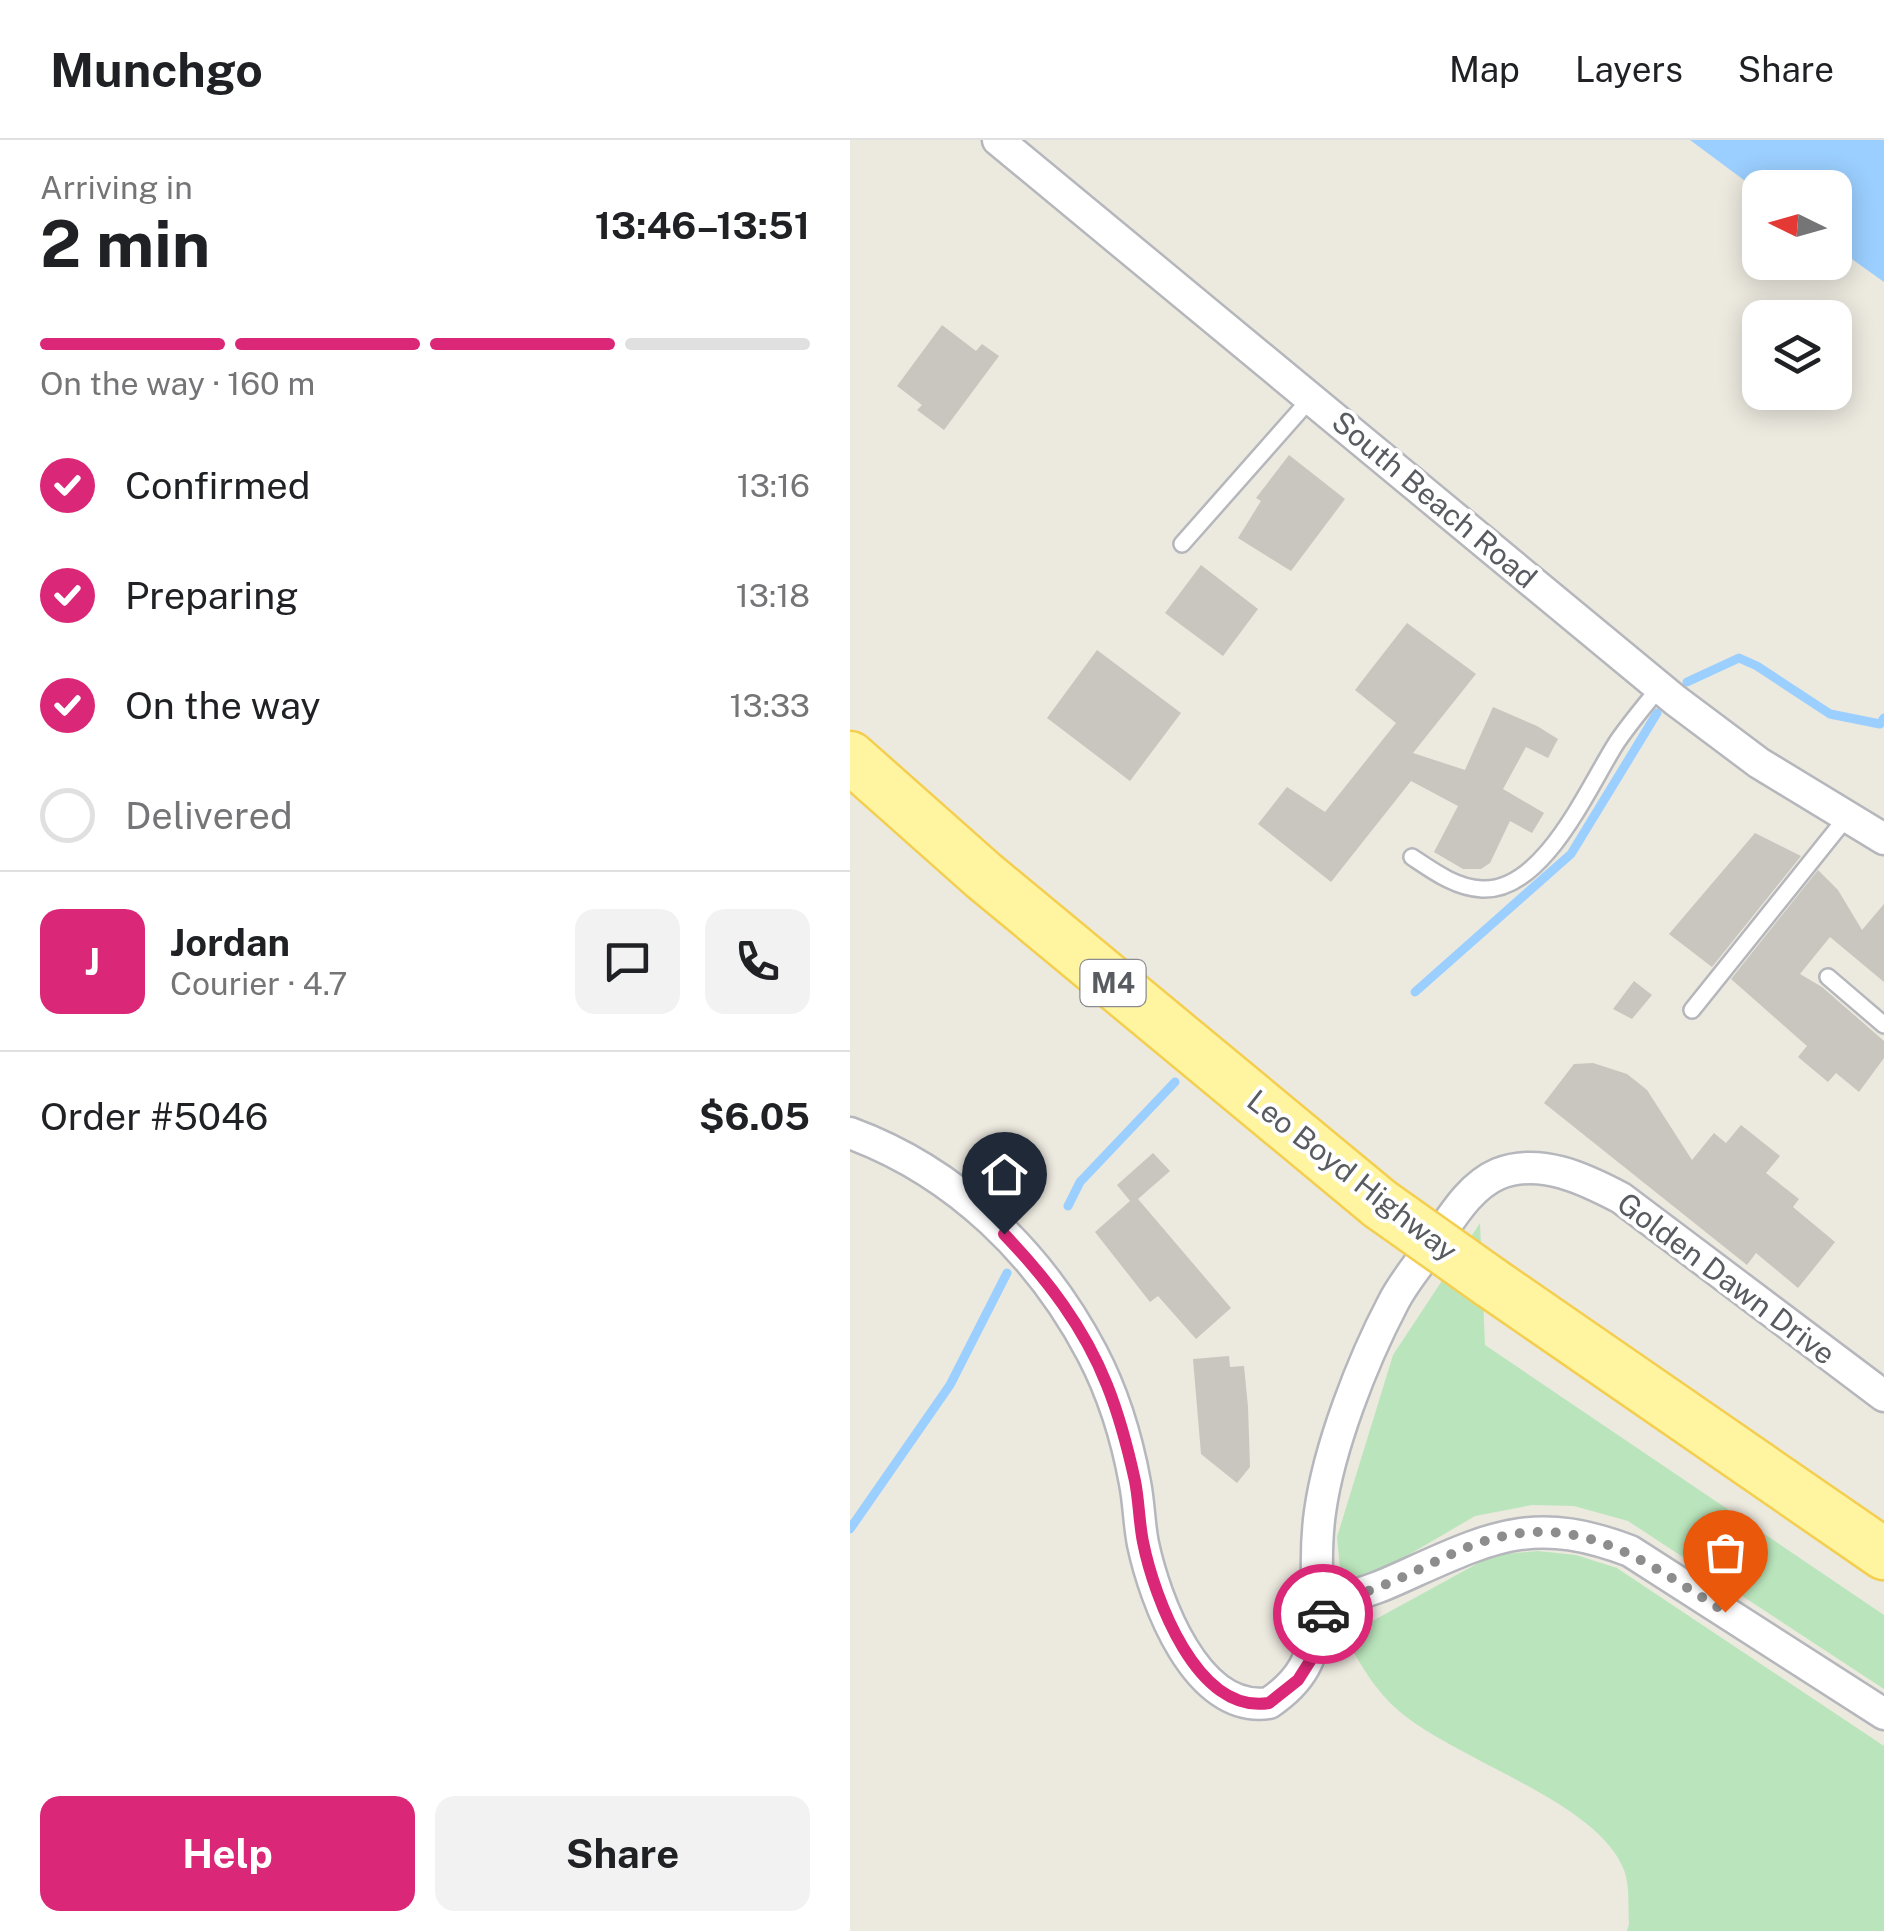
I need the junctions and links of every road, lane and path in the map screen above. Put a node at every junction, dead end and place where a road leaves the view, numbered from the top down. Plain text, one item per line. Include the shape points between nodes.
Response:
1 (998, 140) edge
2 (1311, 398) junction
3 (1182, 544) dead end
4 (1660, 687) junction
5 (850, 757) edge
6 (1846, 818) junction
7 (1884, 839) edge
8 (1412, 858) dead end
9 (1828, 977) dead end
10 (1692, 1010) dead end
11 (1884, 1024) edge
12 (850, 1133) edge
13 (1884, 1396) edge
14 (1884, 1554) edge
15 (1319, 1619) junction
16 (1884, 1714) edge

1 - 2 street, South Beach Road
2 - 3 lane
2 - 4 street, South Beach Road
4 - 6 street, South Beach Road via 1759,763
4 - 8 lane via 1557,838 1521,879 1484,890 1463,886
5 - 14 main road, Leo Boyd Highway / M4, bridge via 1380,1204
6 - 7 street, South Beach Road
6 - 10 lane
9 - 11 lane
12 - 15 street, Golden Dawn Drive via 929,1171 970,1200 1066,1306 1108,1388 1162,1604 1206,1679 1241,1702 1269,1703 1298,1680 1312,1658
13 - 15 street, Golden Dawn Drive via 1622,1198 1549,1170 1497,1174 1455,1214 1394,1301 1369,1356 1320,1510
15 - 16 street via 1334,1600 1466,1548 1551,1530 1630,1551

